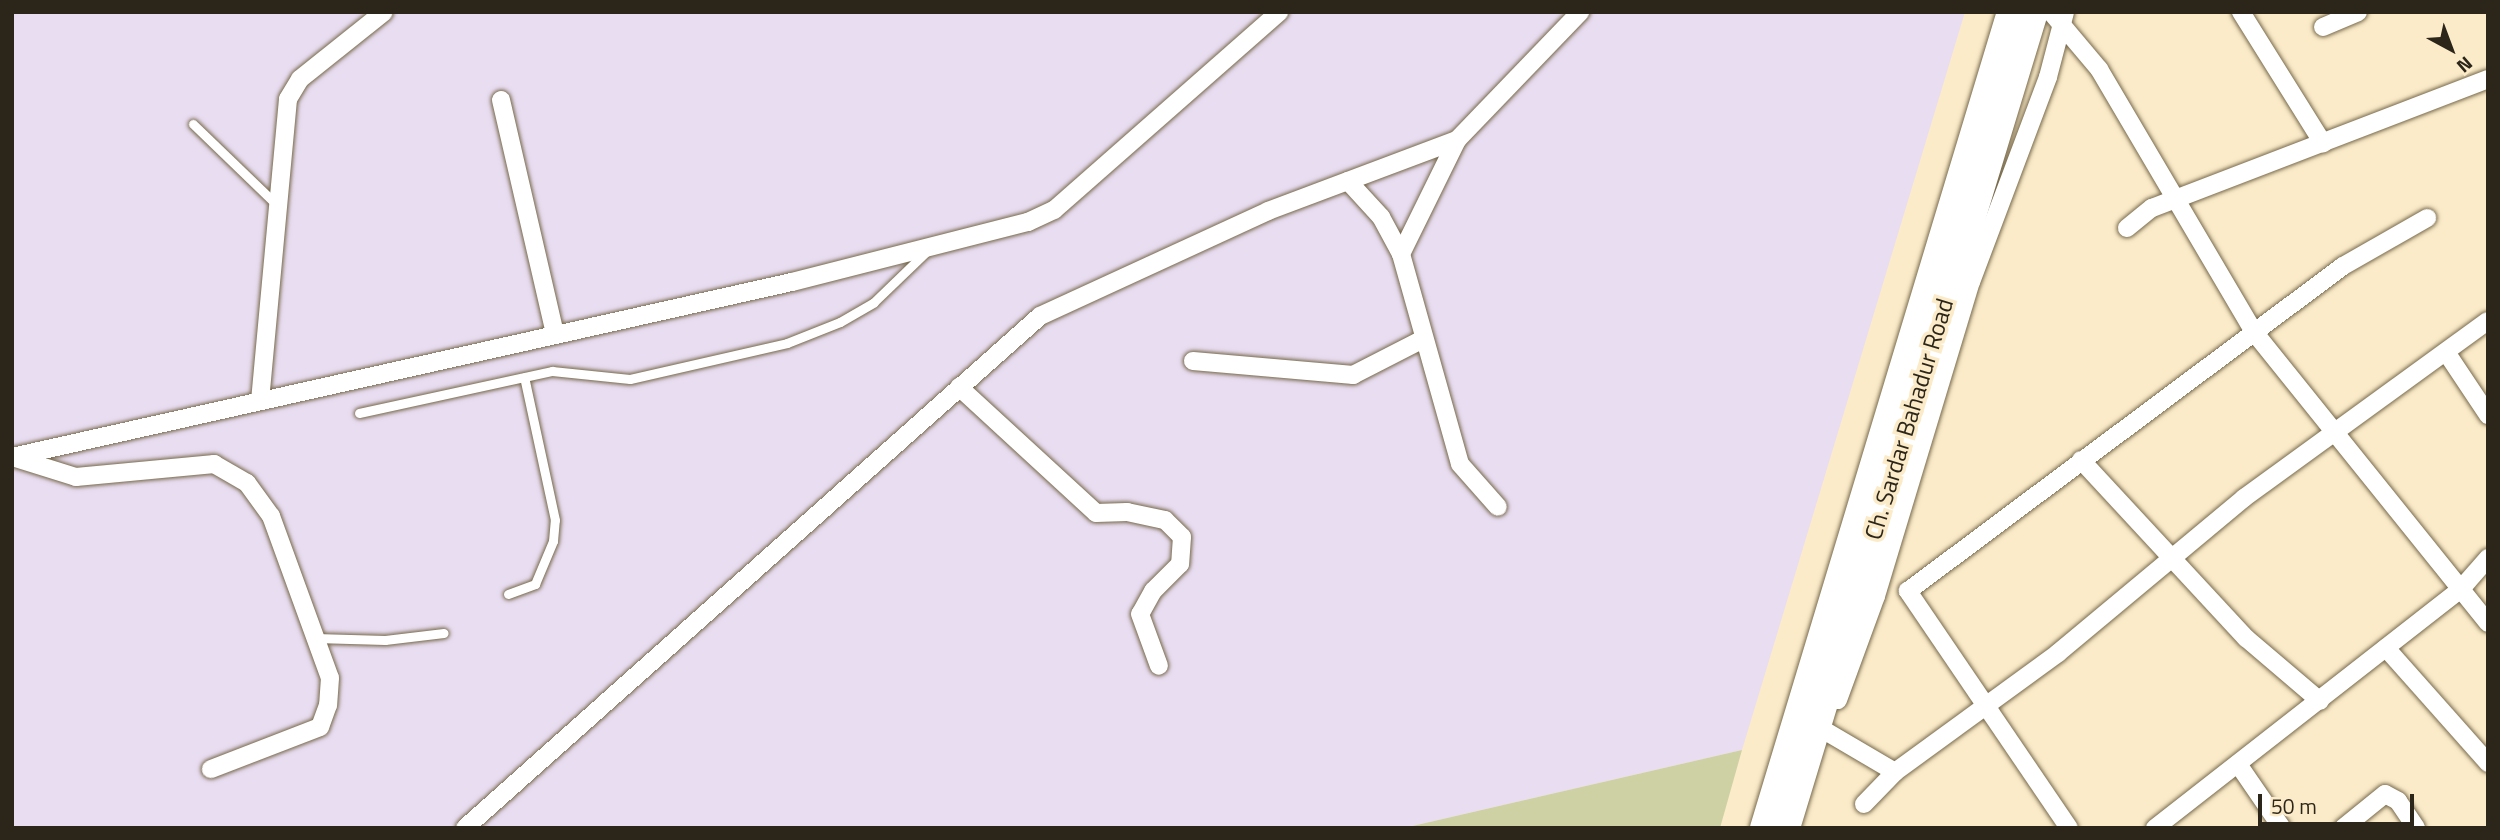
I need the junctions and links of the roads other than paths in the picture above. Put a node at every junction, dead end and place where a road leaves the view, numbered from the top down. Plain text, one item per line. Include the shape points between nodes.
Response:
1 (384, 12) edge
2 (1279, 12) edge
3 (1580, 12) edge
4 (2010, 12) edge
5 (2035, 12) edge
6 (2241, 12) edge
7 (2358, 12) edge
8 (2059, 16) edge
9 (2323, 27) dead end
10 (2488, 79) edge
11 (501, 100) dead end
12 (193, 124) dead end
13 (1457, 140) junction
14 (2323, 143) junction
15 (1348, 181) junction
16 (2175, 202) junction
17 (279, 207) junction
18 (2427, 218) dead end
19 (2127, 228) dead end
20 (930, 247) junction
21 (1401, 254) junction
22 (2488, 321) edge
23 (2254, 332) junction
24 (555, 334) junction
25 (1423, 339) junction
26 (2446, 352) junction
27 (1193, 361) dead end
28 (524, 377) junction
29 (959, 387) junction
30 (260, 401) junction
31 (359, 413) dead end
32 (2488, 415) edge
33 (2336, 431) junction
34 (12, 457) edge
35 (2081, 460) junction
36 (1497, 507) dead end
37 (2172, 558) junction
38 (2488, 558) edge
39 (2460, 590) junction
40 (1908, 591) junction
41 (508, 594) dead end
42 (1876, 596) junction
43 (2488, 623) edge
44 (444, 633) dead end
45 (315, 638) junction
46 (2386, 648) junction
47 (1159, 666) dead end
48 (2320, 701) junction
49 (1985, 706) junction
50 (1827, 732) junction
51 (2488, 763) edge
52 (2238, 764) junction
53 (211, 769) dead end
54 (1895, 772) junction
55 (1864, 804) dead end
56 (465, 828) edge
57 (1763, 828) edge
58 (1787, 828) edge
59 (2068, 828) edge
60 (2155, 828) edge
61 (2282, 828) edge
62 (2343, 828) edge
63 (2416, 828) edge

1 - 17 street via 300,79 288,99
2 - 20 street via 1054,210
3 - 13 street
4 - 57 main road, Ch. Sardar Bahadur Road
5 - 58 main road, Ch. Sardar Bahadur Road
6 - 14 street
7 - 9 street
8 - 16 street via 2099,69
8 - 42 street via 2048,77 1971,282
10 - 14 street
11 - 24 street
12 - 17 lane
13 - 15 street
13 - 21 street
14 - 16 street
15 - 21 street via 1381,217
15 - 29 street via 1268,211 1040,316
16 - 19 street via 2152,208
16 - 23 street
17 - 30 street
18 - 23 street via 2343,266
20 - 24 street
20 - 28 lane via 874,302 841,323 787,343 630,379 552,371
21 - 25 street
22 - 26 street
23 - 33 street
23 - 35 street
24 - 30 street
25 - 27 street via 1353,375
25 - 36 street via 1460,464
26 - 32 street
26 - 33 street
28 - 31 lane
28 - 41 lane via 555,520 553,541 535,584
29 - 47 street via 1096,513 1127,512 1165,520 1182,537 1180,564 1153,591 1140,614
29 - 56 street
30 - 34 street
33 - 37 street
33 - 39 street
34 - 45 street via 76,477 214,464 247,483 271,516
35 - 37 street
35 - 40 street
37 - 48 street via 2246,638
37 - 49 street
38 - 39 street
39 - 43 street
39 - 46 street
40 - 42 street
40 - 49 street
42 - 50 street
44 - 45 lane via 385,640
45 - 53 street via 330,678 320,726
46 - 48 street
46 - 51 street
48 - 52 street
49 - 54 street
49 - 59 street
50 - 54 street
50 - 58 street
52 - 60 street
52 - 61 street
54 - 55 street
62 - 63 street via 2385,793 2398,801

